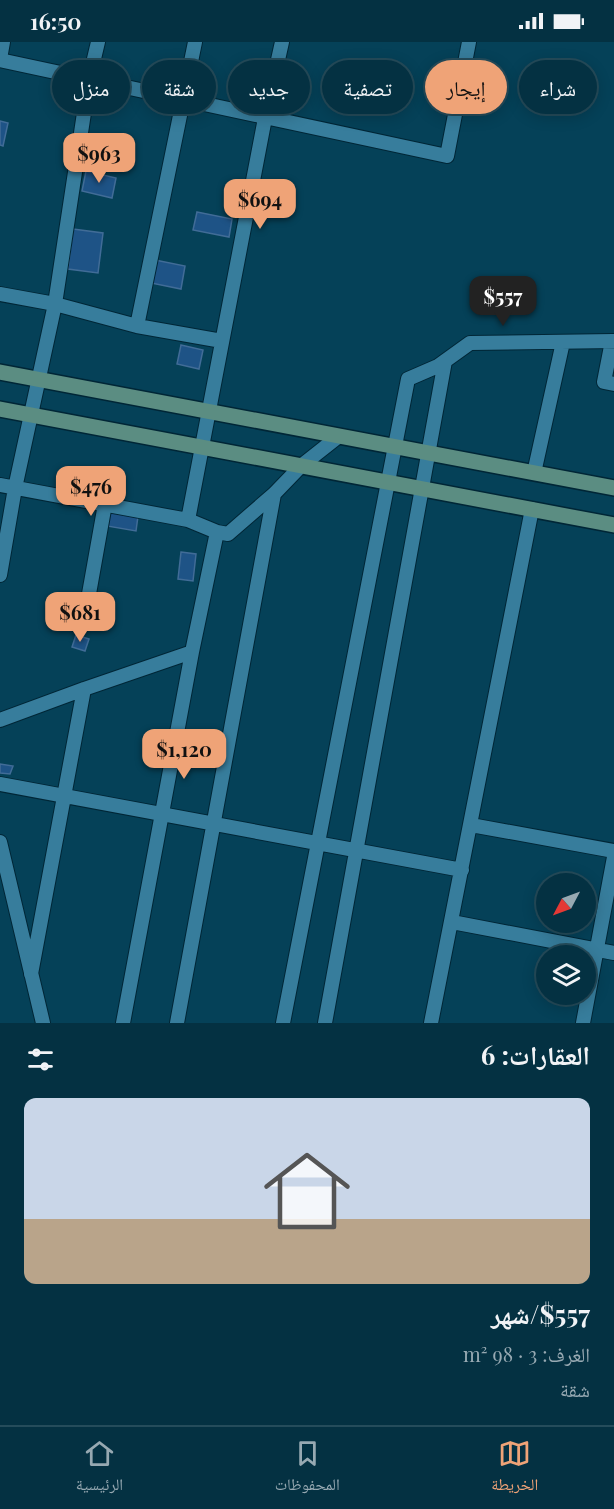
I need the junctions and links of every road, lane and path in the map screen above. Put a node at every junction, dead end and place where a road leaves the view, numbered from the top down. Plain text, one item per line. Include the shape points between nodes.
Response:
1 (3, 42) edge
2 (98, 42) edge
3 (195, 42) edge
4 (282, 42) edge
5 (470, 42) edge
6 (0, 60) edge
7 (94, 60) edge
8 (191, 60) edge
9 (52, 72) edge
10 (216, 108) edge
11 (85, 114) edge
12 (180, 114) edge
13 (265, 118) junction
14 (0, 294) edge
15 (55, 304) junction
16 (137, 326) junction
17 (222, 341) junction
18 (613, 341) edge
19 (563, 342) junction
20 (445, 361) junction
21 (0, 372) edge
22 (39, 379) junction
23 (614, 384) edge
24 (0, 409) edge
25 (209, 411) junction
26 (31, 415) junction
27 (339, 436) junction
28 (202, 447) junction
29 (395, 447) junction
30 (429, 453) junction
31 (301, 466) junction
32 (534, 473) junction
33 (388, 482) junction
34 (0, 485) edge
35 (15, 488) junction
36 (422, 488) junction
37 (614, 488) edge
38 (274, 494) junction
39 (105, 504) junction
40 (532, 509) junction
41 (188, 520) junction
42 (614, 525) edge
43 (217, 532) junction
44 (0, 574) edge
45 (87, 605) dead end
46 (192, 652) junction
47 (84, 689) junction
48 (0, 720) edge
49 (0, 784) edge
50 (64, 796) junction
51 (162, 814) junction
52 (214, 824) junction
53 (471, 825) junction
54 (0, 842) edge
55 (318, 843) junction
56 (356, 850) junction
57 (614, 851) edge
58 (614, 857) edge
59 (462, 870) junction
60 (452, 922) junction
61 (597, 949) junction
62 (614, 953) edge
63 (31, 974) junction
64 (43, 1023) edge
65 (123, 1023) edge
66 (177, 1023) edge
67 (283, 1023) edge
68 (325, 1023) edge
69 (431, 1023) edge
70 (583, 1023) edge

1 - 6 street
2 - 7 street
3 - 8 street
4 - 13 street
5 - 13 street via 447,156
6 - 9 street
10 - 13 street
11 - 15 street
12 - 16 street
13 - 17 street
14 - 15 street
15 - 16 street
15 - 22 street
16 - 17 street
17 - 25 street
18 - 19 street
18 - 23 street via 604,382
19 - 20 street via 470,343
19 - 32 street
20 - 29 street via 408,379
20 - 30 street
21 - 22 main road
22 - 25 main road
22 - 26 street
24 - 26 main road
25 - 27 main road
25 - 28 street
26 - 28 main road
26 - 35 street
27 - 29 main road
27 - 31 street
28 - 31 main road
28 - 41 street
29 - 30 main road
29 - 33 street
30 - 32 main road
30 - 36 street
31 - 33 main road
31 - 38 street
32 - 37 main road
33 - 36 main road
33 - 55 street
34 - 35 street
35 - 39 street
35 - 44 street
36 - 40 main road
36 - 56 street
38 - 43 street via 228,534
38 - 52 street
39 - 41 street
39 - 45 street
40 - 42 main road
40 - 53 street
41 - 43 street
43 - 46 street
46 - 47 street
46 - 51 street
47 - 48 street
47 - 50 street
49 - 50 street
50 - 51 street
50 - 63 street
51 - 52 street
51 - 65 street
52 - 55 street
52 - 66 street
53 - 57 street
53 - 59 street
54 - 63 street
55 - 56 street
55 - 67 street
56 - 59 street
56 - 68 street
58 - 61 street
59 - 60 street
60 - 61 street
60 - 69 street
61 - 62 street
61 - 70 street
63 - 64 street

